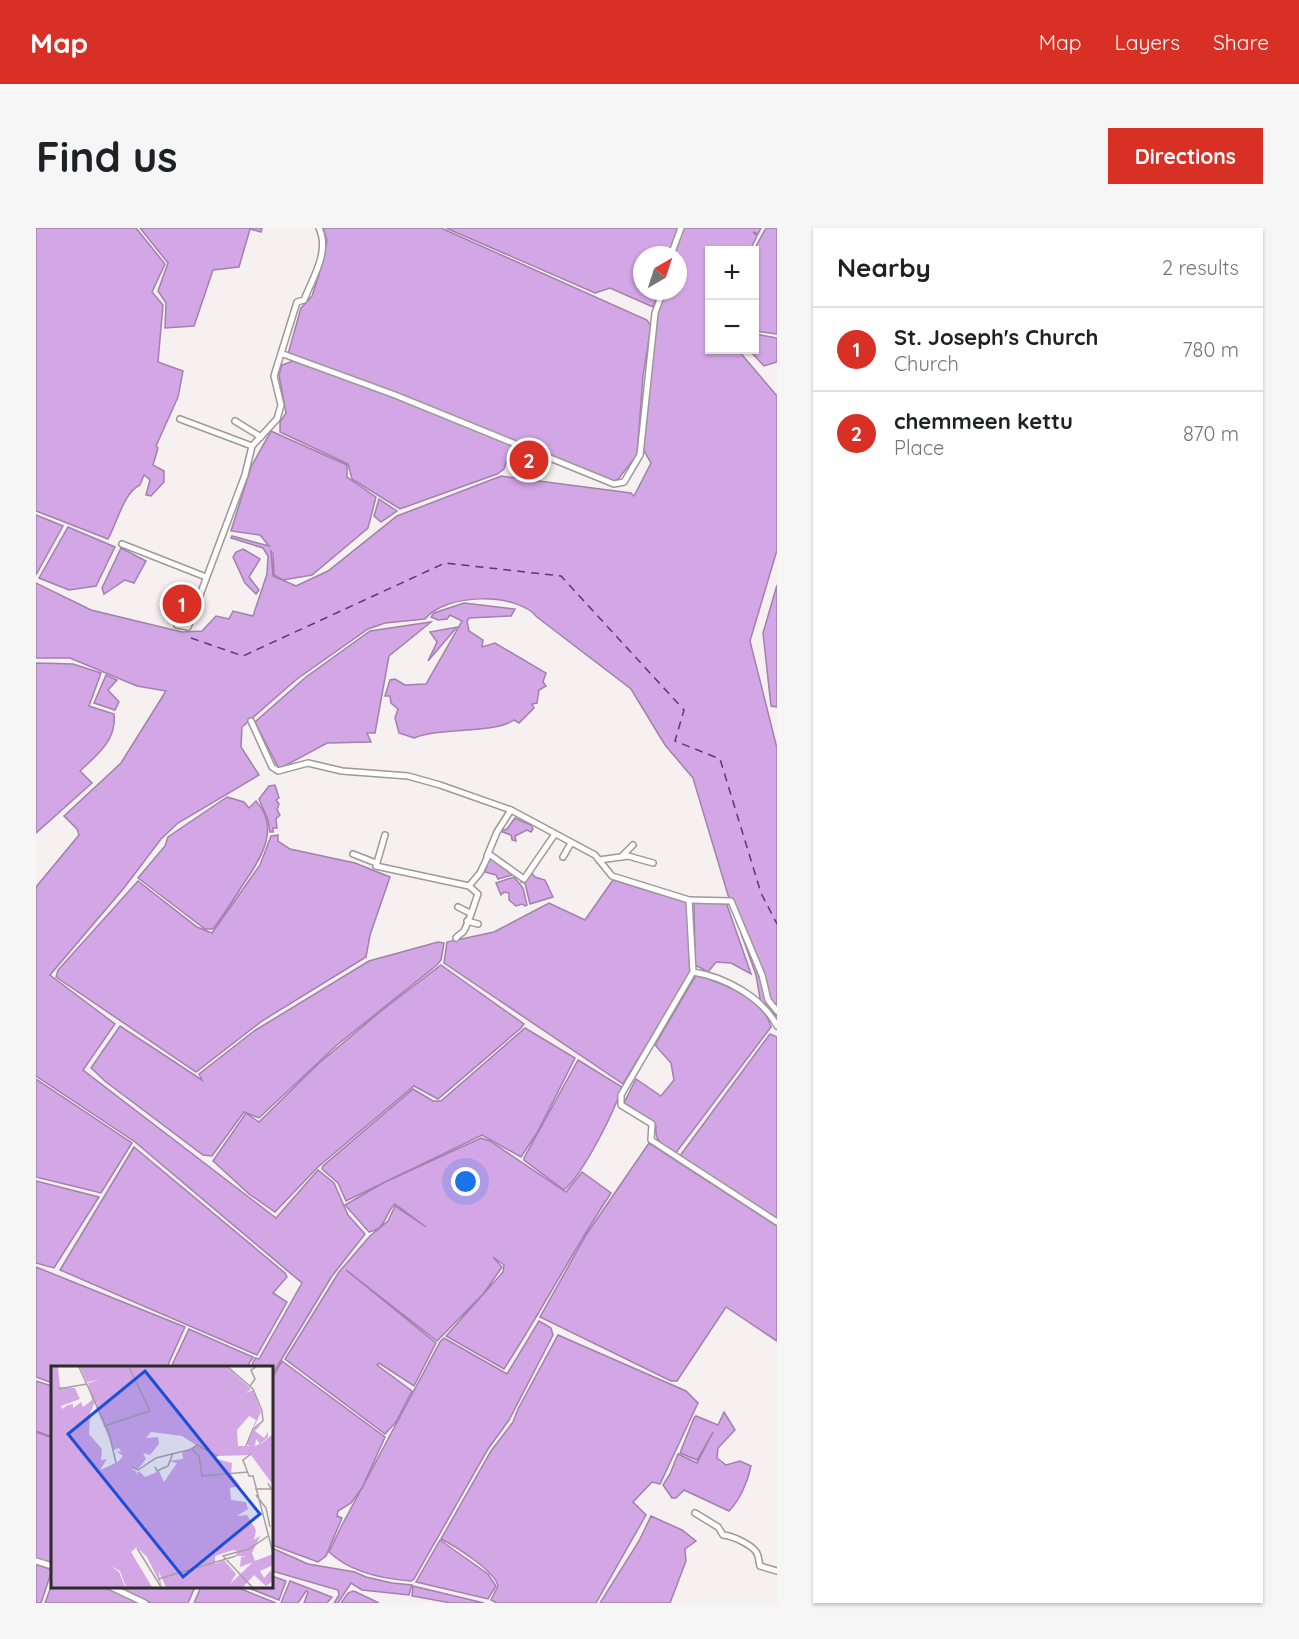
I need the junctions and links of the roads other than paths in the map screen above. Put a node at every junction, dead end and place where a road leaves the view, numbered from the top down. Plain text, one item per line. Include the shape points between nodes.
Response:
1 (320, 228) edge
2 (681, 228) edge
3 (674, 246) edge
4 (660, 300) edge
5 (283, 354) junction
6 (180, 419) dead end
7 (235, 421) dead end
8 (199, 431) dead end
9 (261, 437) junction
10 (252, 448) junction
11 (122, 544) dead end
12 (206, 578) junction
13 (177, 625) dead end
14 (251, 721) dead end
15 (511, 810) junction
16 (555, 834) junction
17 (386, 835) dead end
18 (571, 843) junction
19 (633, 844) dead end
20 (353, 854) dead end
21 (487, 856) junction
22 (563, 857) dead end
23 (621, 857) junction
24 (599, 860) junction
25 (653, 862) dead end
26 (376, 863) junction
27 (469, 886) junction
28 (689, 900) junction
29 (458, 907) dead end
30 (470, 912) junction
31 (467, 921) junction
32 (478, 924) dead end
33 (456, 938) dead end
34 (693, 972) junction
35 (777, 1011) edge
36 (777, 1026) edge
37 (777, 1222) edge
38 (694, 1513) dead end
39 (36, 1561) edge
40 (51, 1566) edge
41 (777, 1571) edge
42 (111, 1588) edge
43 (145, 1603) edge

1 - 5 street via 325,243 323,252 304,300 297,302
2 - 3 street
4 - 5 street via 655,313 640,455 624,482 614,484
5 - 9 street via 274,376 281,405 277,419
6 - 10 street
7 - 9 street
8 - 10 street
9 - 10 street
10 - 12 street
11 - 12 street
12 - 13 street via 188,627
14 - 15 street via 272,767 278,771 308,763 342,771 408,776
15 - 16 street
15 - 21 street via 496,832
16 - 18 street
16 - 21 street via 524,879 492,855
17 - 26 street
18 - 22 street
18 - 24 street
19 - 23 street
20 - 26 street
21 - 27 street
23 - 24 street
23 - 25 street
24 - 28 street via 612,876
26 - 27 street via 396,872
27 - 30 street via 478,894
28 - 34 street
28 - 35 street via 731,901 762,975 768,1000
29 - 30 street
30 - 31 street
31 - 32 street
31 - 33 street
34 - 36 street via 744,992 769,1012
34 - 37 street via 621,1095 621,1105 652,1124 651,1140
38 - 41 street via 715,1525 723,1535 736,1538 754,1551 760,1566
39 - 40 street
42 - 43 street

